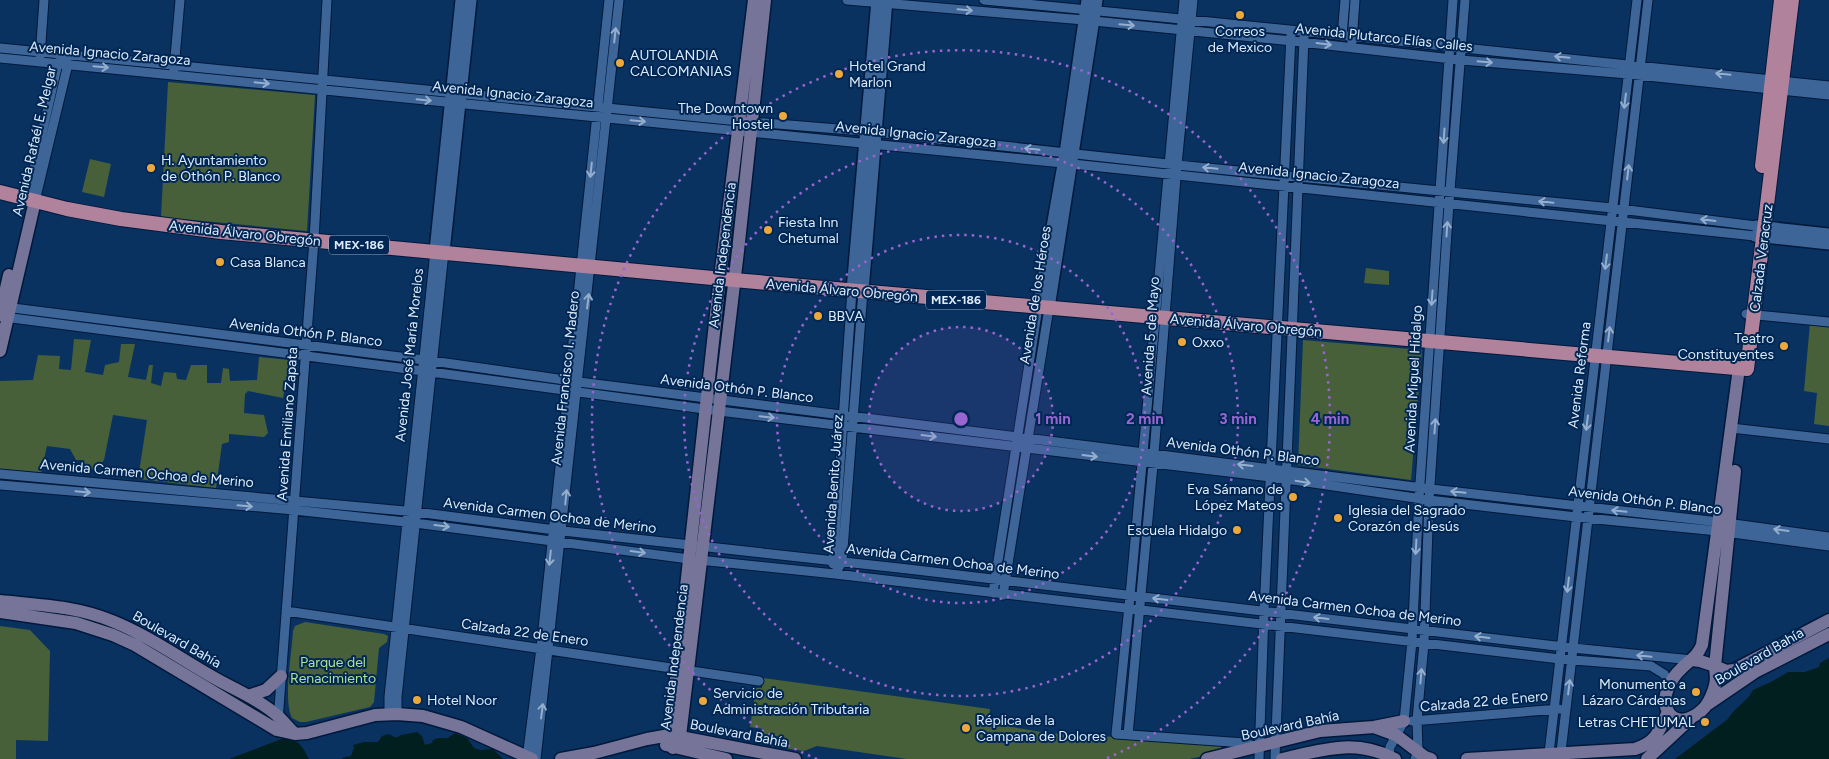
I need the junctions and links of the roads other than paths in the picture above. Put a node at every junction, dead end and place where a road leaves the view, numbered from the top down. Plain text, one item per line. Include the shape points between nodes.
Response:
1 (44, 0) edge
2 (180, 0) edge
3 (327, 0) edge
4 (461, 0) edge
5 (471, 0) edge
6 (609, 0) edge
7 (619, 0) edge
8 (754, 0) edge
9 (765, 0) edge
10 (847, 0) edge
11 (984, 0) edge
12 (1184, 0) edge
13 (1194, 0) edge
14 (1345, 0) edge
15 (1355, 0) edge
16 (1453, 0) edge
17 (1465, 0) edge
18 (1637, 0) edge
19 (1648, 0) edge
20 (1780, 0) edge
21 (1792, 0) edge
22 (882, 1) edge
23 (999, 1) junction
24 (1090, 10) edge
25 (998, 13) junction
26 (1187, 19) junction
27 (1291, 29) junction
28 (1186, 30) junction
29 (1304, 31) junction
30 (1342, 36) junction
31 (1352, 37) junction
32 (1292, 40) junction
33 (1304, 42) junction
34 (1450, 45) junction
35 (1462, 47) junction
36 (0, 48) edge
37 (1352, 48) junction
38 (64, 54) junction
39 (40, 57) junction
40 (0, 58) edge
41 (1449, 59) junction
42 (1461, 60) junction
43 (58, 63) junction
44 (68, 64) junction
45 (1629, 64) junction
46 (1640, 65) junction
47 (135, 66) junction
48 (174, 69) junction
49 (1628, 74) junction
50 (1639, 76) junction
51 (1776, 85) junction
52 (322, 86) junction
53 (1829, 86) edge
54 (1829, 95) edge
55 (456, 98) junction
56 (597, 107) junction
57 (608, 108) junction
58 (1445, 115) junction
59 (1456, 116) junction
60 (597, 118) junction
61 (607, 118) junction
62 (745, 126) junction
63 (870, 132) junction
64 (869, 144) junction
65 (1068, 158) junction
66 (1121, 159) junction
67 (1174, 165) junction
68 (1120, 170) junction
69 (1173, 175) junction
70 (1284, 176) junction
71 (733, 177) junction
72 (1298, 177) junction
73 (746, 178) junction
74 (1284, 186) junction
75 (1298, 188) junction
76 (1439, 191) junction
77 (0, 192) edge
78 (1450, 192) junction
79 (31, 200) junction
80 (1438, 202) junction
81 (1449, 203) junction
82 (1612, 208) junction
83 (1624, 210) junction
84 (1611, 220) junction
85 (1622, 222) junction
86 (1760, 232) junction
87 (1829, 234) edge
88 (314, 240) junction
89 (1829, 244) edge
90 (724, 249) junction
91 (738, 251) junction
92 (439, 252) junction
93 (586, 266) junction
94 (728, 279) junction
95 (857, 291) junction
96 (1044, 307) junction
97 (3, 311) edge
98 (1750, 314) junction
99 (1160, 318) junction
100 (1829, 322) edge
101 (1278, 328) junction
102 (1292, 329) junction
103 (1435, 342) junction
104 (306, 345) junction
105 (0, 351) edge
106 (306, 356) junction
107 (1601, 356) junction
108 (428, 361) junction
109 (1743, 369) junction
110 (427, 371) junction
111 (573, 386) junction
112 (713, 405) junction
113 (847, 421) junction
114 (1735, 429) junction
115 (1018, 438) junction
116 (1829, 439) edge
117 (1027, 444) junction
118 (1016, 447) junction
119 (1154, 454) junction
120 (1143, 458) junction
121 (1153, 464) junction
122 (1271, 473) junction
123 (0, 474) edge
124 (1286, 474) junction
125 (62, 479) junction
126 (0, 485) edge
127 (1420, 488) junction
128 (1430, 489) junction
129 (61, 490) junction
130 (224, 494) junction
131 (1419, 498) junction
132 (1429, 500) junction
133 (223, 504) junction
134 (294, 505) junction
135 (1578, 506) junction
136 (1590, 507) junction
137 (412, 512) junction
138 (1576, 517) junction
139 (1588, 518) junction
140 (411, 523) junction
141 (1723, 527) junction
142 (558, 530) junction
143 (616, 537) junction
144 (1829, 537) edge
145 (557, 540) junction
146 (697, 546) junction
147 (1829, 546) edge
148 (614, 548) junction
149 (753, 552) junction
150 (695, 559) junction
151 (832, 560) junction
152 (842, 562) junction
153 (752, 565) junction
154 (908, 569) junction
155 (835, 574) junction
156 (995, 580) junction
157 (1005, 581) junction
158 (906, 583) junction
159 (1095, 592) junction
160 (993, 593) junction
161 (1003, 594) junction
162 (1130, 596) junction
163 (1141, 597) junction
164 (0, 601) edge
165 (1093, 604) junction
166 (1215, 606) junction
167 (1129, 608) junction
168 (1139, 610) junction
169 (286, 611) junction
170 (0, 612) edge
171 (1264, 612) junction
172 (1281, 614) junction
173 (1214, 619) junction
174 (1829, 620) edge
175 (1264, 625) junction
176 (1280, 626) junction
177 (400, 627) junction
178 (1412, 629) junction
179 (1424, 631) junction
180 (1829, 634) edge
181 (1412, 641) junction
182 (1424, 643) junction
183 (1561, 646) junction
184 (545, 648) junction
185 (1573, 648) junction
186 (1560, 659) junction
187 (1572, 659) junction
188 (1692, 660) junction
189 (1715, 666) junction
190 (683, 669) junction
191 (281, 676) junction
192 (759, 681) dead end
193 (209, 682) junction
194 (1670, 683) junction
195 (248, 696) junction
196 (1706, 706) junction
197 (1566, 708) junction
198 (1554, 709) junction
199 (1668, 712) junction
200 (393, 714) junction
201 (278, 716) junction
202 (1691, 718) junction
203 (1417, 720) junction
204 (1404, 722) junction
205 (1374, 727) junction
206 (277, 730) junction
207 (294, 734) junction
208 (1128, 735) junction
209 (1396, 735) junction
210 (674, 740) junction
211 (1276, 742) junction
212 (1259, 753) edge
213 (1555, 753) junction
214 (1416, 755) edge
215 (770, 757) edge
216 (1392, 758) edge
217 (532, 759) edge
218 (561, 759) edge
219 (726, 759) edge
220 (795, 759) edge
221 (1207, 759) edge
222 (1275, 759) edge
223 (1282, 759) edge
224 (1431, 759) edge
225 (1467, 759) edge
226 (1647, 759) edge

1 - 39 street, Avenida Rafaél E. Melgar
2 - 48 street
3 - 52 street, Avenida Emiliano Zapata
4 - 55 street, Avenida José María Morelos
5 - 55 street, Avenida José María Morelos
6 - 56 street, Avenida Francisco I. Madero
57 -> 7 street, Avenida Francisco I. Madero
8 - 62 main road, Avenida Independencia
9 - 62 main road, Avenida Independencia
10 - 22 street, Avenida Plutarco Elías Calles
11 - 23 street, Avenida Plutarco Elías Calles
12 - 26 street, Avenida 5 de Mayo
13 - 26 street, Avenida 5 de Mayo
14 - 30 street
15 - 31 street
16 - 34 street, Avenida Miguel Hidalgo
17 - 35 street, Avenida Miguel Hidalgo
18 - 45 street, Avenida Reforma
19 - 46 street, Avenida Reforma
20 - 51 main road, Calzada Veracruz
21 - 51 main road, Calzada Veracruz
22 -> 25 street, Avenida Plutarco Elías Calles
22 - 63 street, Avenida Benito Juárez
23 - 24 street, Avenida Plutarco Elías Calles
23 - 25 street
24 - 25 street, Avenida Plutarco Elías Calles
24 - 26 street, Avenida Plutarco Elías Calles
24 -> 28 street, Avenida Plutarco Elías Calles
24 - 65 street, Avenida de los Héroes
26 - 27 street, Avenida Plutarco Elías Calles
26 - 28 street, Avenida 5 de Mayo
27 - 29 street, Avenida Plutarco Elías Calles
27 - 32 street
28 - 32 street, Avenida Plutarco Elías Calles
28 - 67 street, Avenida 5 de Mayo
29 - 30 street, Avenida Plutarco Elías Calles
29 - 33 street
30 - 31 street, Avenida Plutarco Elías Calles
31 - 34 street, Avenida Plutarco Elías Calles
31 - 37 street
32 - 33 street, Avenida Plutarco Elías Calles
32 - 70 street
33 -> 37 street, Avenida Plutarco Elías Calles
33 - 72 street
34 - 35 street, Avenida Plutarco Elías Calles
34 - 41 street, Avenida Miguel Hidalgo
35 - 42 street, Avenida Miguel Hidalgo
45 -> 35 street, Avenida Plutarco Elías Calles
36 - 39 street, Avenida Ignacio Zaragoza
37 - 41 street, Avenida Plutarco Elías Calles
38 - 39 street, Avenida Ignacio Zaragoza
38 - 43 street, Avenida Rafaél E. Melgar
38 - 44 street, Avenida Rafaél E. Melgar
38 - 47 street, Avenida Ignacio Zaragoza
39 - 40 street, Avenida Ignacio Zaragoza
39 - 43 street, Avenida Ignacio Zaragoza
41 - 42 street, Avenida Plutarco Elías Calles
41 - 58 street, Avenida Miguel Hidalgo
42 -> 49 street, Avenida Plutarco Elías Calles
42 - 59 street, Avenida Miguel Hidalgo
43 - 44 street, Avenida Ignacio Zaragoza
43 - 79 street, Avenida Rafaél E. Melgar
44 -> 47 street, Avenida Ignacio Zaragoza
44 - 79 street, Avenida Rafaél E. Melgar
45 - 46 street, Avenida Plutarco Elías Calles
45 - 49 street, Avenida Reforma
46 - 50 street, Avenida Reforma
51 -> 46 street, Avenida Plutarco Elías Calles
47 - 48 street, Avenida Ignacio Zaragoza
48 - 52 street, Avenida Ignacio Zaragoza
49 - 50 street, Avenida Plutarco Elías Calles
49 -> 82 street, Avenida Reforma
50 - 51 street, Avenida Plutarco Elías Calles
83 -> 50 street, Avenida Reforma
51 - 53 street, Avenida Plutarco Elías Calles
51 - 54 street, Avenida Plutarco Elías Calles
51 - 86 main road, Calzada Veracruz
52 - 55 street, Avenida Ignacio Zaragoza
52 - 88 street, Avenida Emiliano Zapata
55 - 56 street, Avenida Ignacio Zaragoza
55 - 60 street, Avenida Ignacio Zaragoza
55 - 92 street, Avenida José María Morelos
56 - 57 street, Avenida Ignacio Zaragoza
56 - 60 street, Avenida Francisco I. Madero
57 - 61 street, Avenida Francisco I. Madero
57 - 62 street, Avenida Ignacio Zaragoza
58 - 59 street
58 -> 76 street, Avenida Miguel Hidalgo
59 - 78 street, Avenida Miguel Hidalgo
60 - 61 street, Avenida Ignacio Zaragoza
60 -> 93 street, Avenida Francisco I. Madero
61 -> 62 street, Avenida Ignacio Zaragoza
61 - 93 street, Avenida Francisco I. Madero
62 - 63 street, Avenida Ignacio Zaragoza
62 - 64 street, Avenida Ignacio Zaragoza
62 - 71 main road, Avenida Independencia
62 - 73 main road, Avenida Independencia
63 - 64 street, Avenida Benito Juárez
65 -> 63 street, Avenida Ignacio Zaragoza
64 - 65 street, Avenida Ignacio Zaragoza
64 - 95 street, Avenida Benito Juárez
65 - 66 street, Avenida Ignacio Zaragoza
65 - 68 street, Avenida Ignacio Zaragoza
65 - 96 street, Avenida de los Héroes
66 - 67 street, Avenida Ignacio Zaragoza
66 - 68 street
67 - 69 street, Avenida 5 de Mayo
70 -> 67 street, Avenida Ignacio Zaragoza
68 - 69 street, Avenida Ignacio Zaragoza
69 - 74 street, Avenida Ignacio Zaragoza
69 - 99 street, Avenida 5 de Mayo
70 - 72 street, Avenida Ignacio Zaragoza
70 - 74 street
71 - 73 main road
71 - 90 main road, Avenida Independencia
72 - 75 street
72 - 76 street, Avenida Ignacio Zaragoza
73 - 91 main road, Avenida Independencia
74 - 75 street, Avenida Ignacio Zaragoza
74 - 101 street
75 - 80 street, Avenida Ignacio Zaragoza
75 - 102 street
76 - 78 street, Avenida Ignacio Zaragoza
76 - 80 street, Avenida Miguel Hidalgo
77 - 79 main road, Avenida Álvaro Obregón / MEX-186
78 - 81 street, Avenida Miguel Hidalgo
82 -> 78 street, Avenida Ignacio Zaragoza
79 - 88 main road, Avenida Álvaro Obregón / MEX-186 via 122,219
79 - 97 main road, Avenida Rafaél E. Melgar
80 - 81 street, Avenida Ignacio Zaragoza
80 -> 103 street, Avenida Miguel Hidalgo
81 - 84 street, Avenida Ignacio Zaragoza
103 -> 81 street, Avenida Miguel Hidalgo
82 - 83 street, Avenida Ignacio Zaragoza
82 - 84 street, Avenida Reforma
83 - 85 street, Avenida Reforma
86 -> 83 street, Avenida Ignacio Zaragoza
84 - 85 street, Avenida Ignacio Zaragoza
84 -> 107 street, Avenida Reforma
85 - 86 street, Avenida Ignacio Zaragoza
107 -> 85 street, Avenida Reforma
86 - 87 street, Avenida Ignacio Zaragoza
86 - 89 street, Avenida Ignacio Zaragoza
86 - 98 main road, Calzada Veracruz
88 - 92 main road, Avenida Álvaro Obregón / MEX-186
88 - 104 street, Avenida Emiliano Zapata
90 - 91 main road
90 - 94 main road, Avenida Independencia
91 - 94 main road, Avenida Independencia
92 - 93 main road, Avenida Álvaro Obregón / MEX-186
92 - 108 street, Avenida José María Morelos
93 - 94 main road, Avenida Álvaro Obregón / MEX-186
93 - 111 street, Avenida Francisco I. Madero
94 - 95 main road, Avenida Álvaro Obregón / MEX-186
94 - 112 main road, Avenida Independencia
95 - 96 main road, Avenida Álvaro Obregón / MEX-186
95 - 113 street, Avenida Benito Juárez
96 - 99 main road, Avenida Álvaro Obregón
96 - 115 street, Avenida de los Héroes
96 - 117 street, Avenida de los Héroes
97 - 104 street, Avenida Othón P. Blanco
97 - 105 main road, Avenida Rafaél E. Melgar
97 - 106 street, Avenida Othón P. Blanco
98 - 100 street
98 - 109 main road, Calzada Veracruz
99 - 101 main road, Avenida Álvaro Obregón
99 - 119 street, Avenida 5 de Mayo
99 - 120 street, Avenida 5 de Mayo
101 - 102 main road, Avenida Álvaro Obregón
101 - 122 street
102 - 103 main road, Avenida Álvaro Obregón
102 - 124 street
103 - 107 main road, Avenida Álvaro Obregón
103 - 127 street, Avenida Miguel Hidalgo
128 -> 103 street, Avenida Miguel Hidalgo
104 - 106 street, Avenida Emiliano Zapata
104 - 108 street, Avenida Othón P. Blanco
106 - 110 street, Avenida Othón P. Blanco
106 - 134 street, Avenida Emiliano Zapata
107 - 109 main road, Avenida Álvaro Obregón
107 -> 135 street, Avenida Reforma
107 - 136 street, Avenida Reforma
108 - 110 street, Avenida José María Morelos
108 - 111 street, Avenida Othón P. Blanco
109 - 114 main road, Calzada Veracruz
110 - 111 street, Avenida Othón P. Blanco
110 - 137 street, Avenida José María Morelos
111 - 112 street, Avenida Othón P. Blanco
111 - 142 street, Avenida Francisco I. Madero
112 - 113 street, Avenida Othón P. Blanco
112 - 146 main road, Avenida Independencia
113 - 115 street, Avenida Othón P. Blanco
113 -> 118 street, Avenida Othón P. Blanco
113 - 151 street, Avenida Benito Juárez
113 - 152 street, Avenida Benito Juárez
114 - 116 street
114 - 141 main road, Calzada Veracruz
115 - 117 street, Avenida Othón P. Blanco
115 - 118 street, Avenida de los Héroes
117 - 118 street, Avenida Othón P. Blanco
117 - 120 street, Avenida Othón P. Blanco
117 - 157 street, Avenida de los Héroes
118 - 156 street, Avenida de los Héroes
119 - 120 street, Avenida Othón P. Blanco
119 - 121 street, Avenida 5 de Mayo
122 -> 119 street, Avenida Othón P. Blanco
120 - 121 street, Avenida Othón P. Blanco
120 - 162 street, Avenida 5 de Mayo
121 - 122 street, Avenida Othón P. Blanco
121 - 163 street, Avenida 5 de Mayo
122 - 124 street, Avenida Othón P. Blanco
122 - 171 street
123 - 125 street, Avenida Carmen Ochoa de Merino
124 - 127 street, Avenida Othón P. Blanco
124 -> 131 street, Avenida Othón P. Blanco
124 - 172 street
125 - 129 street
125 - 130 street, Avenida Carmen Ochoa de Merino
126 - 129 street, Avenida Carmen Ochoa de Merino
127 - 128 street, Avenida Othón P. Blanco
127 - 131 street, Avenida Miguel Hidalgo
128 - 132 street, Avenida Miguel Hidalgo
135 -> 128 street, Avenida Othón P. Blanco
129 -> 133 street, Avenida Carmen Ochoa de Merino
130 - 133 street
130 - 134 street, Avenida Carmen Ochoa de Merino
131 - 132 street, Avenida Othón P. Blanco
131 -> 178 street, Avenida Miguel Hidalgo
132 - 138 street, Avenida Othón P. Blanco
132 - 179 street, Avenida Miguel Hidalgo
133 -> 134 street, Avenida Carmen Ochoa de Merino
134 - 137 street, Avenida Carmen Ochoa de Merino
134 - 140 street, Avenida Carmen Ochoa de Merino
134 - 169 street, Avenida Emiliano Zapata
135 - 136 street, Avenida Othón P. Blanco
135 - 138 street, Avenida Reforma
136 - 139 street, Avenida Reforma
141 -> 136 street, Avenida Othón P. Blanco
137 - 140 street, Avenida José María Morelos
137 - 142 street, Avenida Carmen Ochoa de Merino
138 - 139 street, Avenida Othón P. Blanco
138 -> 183 street, Avenida Reforma
139 - 141 street, Avenida Othón P. Blanco
139 - 185 street, Avenida Reforma
140 -> 145 street, Avenida Carmen Ochoa de Merino
140 - 177 street, Avenida José María Morelos
144 -> 141 street, Avenida Othón P. Blanco
141 - 147 street, Avenida Othón P. Blanco
141 - 188 main road, Calzada Veracruz via 1702,646
141 - 189 main road, Calzada Veracruz
142 - 143 street, Avenida Carmen Ochoa de Merino
142 - 145 street, Avenida Francisco I. Madero
143 - 146 street, Avenida Carmen Ochoa de Merino
143 - 148 street
145 - 148 street, Avenida Carmen Ochoa de Merino
145 - 184 street, Avenida Francisco I. Madero
146 - 149 street, Avenida Carmen Ochoa de Merino
146 - 150 main road, Avenida Independencia
148 -> 150 street, Avenida Carmen Ochoa de Merino
149 - 151 street, Avenida Carmen Ochoa de Merino
149 - 153 street
150 - 153 street, Avenida Carmen Ochoa de Merino
150 - 190 main road, Avenida Independencia
151 - 152 street, Avenida Carmen Ochoa de Merino
151 - 155 street, Avenida Benito Juárez
152 - 154 street, Avenida Carmen Ochoa de Merino
152 - 155 street, Avenida Benito Juárez
153 - 155 street, Avenida Carmen Ochoa de Merino
154 - 156 street, Avenida Carmen Ochoa de Merino
154 - 158 street
155 - 158 street, Avenida Carmen Ochoa de Merino
156 - 157 street, Avenida Carmen Ochoa de Merino
156 - 160 street, Avenida de los Héroes
157 - 159 street, Avenida Carmen Ochoa de Merino
157 - 161 street, Avenida de los Héroes
158 - 160 street, Avenida Carmen Ochoa de Merino
159 - 162 street, Avenida Carmen Ochoa de Merino
159 - 165 street
160 - 161 street, Avenida Carmen Ochoa de Merino
161 - 165 street, Avenida Carmen Ochoa de Merino
162 - 163 street, Avenida Carmen Ochoa de Merino
162 - 167 street, Avenida 5 de Mayo
166 -> 163 street, Avenida Carmen Ochoa de Merino
163 - 168 street, Avenida 5 de Mayo
164 - 193 main road, Boulevard Bahía via 63,607 110,620 136,631
165 - 167 street, Avenida Carmen Ochoa de Merino
166 - 171 street, Avenida Carmen Ochoa de Merino
166 - 173 street
167 - 168 street, Avenida Carmen Ochoa de Merino
167 - 208 street, Avenida 5 de Mayo via 1116,734
168 - 173 street, Avenida Carmen Ochoa de Merino
168 - 208 street, Avenida 5 de Mayo
169 - 177 street, Calzada 22 de Enero
169 - 191 street, Avenida Emiliano Zapata
170 - 193 main road, Boulevard Bahía via 76,623 113,635
171 - 172 street, Avenida Carmen Ochoa de Merino
171 - 175 street
172 - 176 street
178 -> 172 street, Avenida Carmen Ochoa de Merino
173 - 175 street, Avenida Carmen Ochoa de Merino
174 - 189 main road, Boulevard Bahía via 1734,670 1726,672
175 - 176 street, Avenida Carmen Ochoa de Merino
175 - 212 street
176 - 181 street, Avenida Carmen Ochoa de Merino
176 - 211 street
177 - 184 street, Calzada 22 de Enero
177 - 200 street, Avenida José María Morelos via 389,697
178 - 179 street, Avenida Carmen Ochoa de Merino
178 - 181 street, Avenida Miguel Hidalgo
179 - 182 street, Avenida Miguel Hidalgo
183 -> 179 street, Avenida Carmen Ochoa de Merino
180 - 196 main road, Boulevard Bahía via 1755,672
181 - 182 street, Avenida Carmen Ochoa de Merino
181 - 204 street, Avenida Miguel Hidalgo
182 - 186 street, Avenida Carmen Ochoa de Merino
203 -> 182 street, Avenida Miguel Hidalgo
183 - 185 street, Avenida Carmen Ochoa de Merino
183 - 186 street, Avenida Reforma
184 - 190 street, Calzada 22 de Enero
184 - 217 street, Avenida Francisco I. Madero
185 - 187 street, Avenida Reforma
188 -> 185 street, Avenida Carmen Ochoa de Merino
186 - 187 street, Avenida Carmen Ochoa de Merino
186 - 198 street, Avenida Reforma
187 - 194 street, Avenida Carmen Ochoa de Merino via 1651,666 1664,674
197 -> 187 street, Avenida Reforma
188 - 189 main road
188 - 194 main road
189 - 196 main road via 1715,686
190 - 192 street, Calzada 22 de Enero
190 - 210 main road, Avenida Independencia
191 - 195 main road via 266,690
191 - 201 street, Avenida Emiliano Zapata
193 - 195 main road, Boulevard Bahía
193 - 206 main road, Boulevard Bahía
194 - 199 main road via 1665,700
195 - 201 main road, Boulevard Bahía
196 - 202 main road
197 - 198 street, Calzada 22 de Enero
197 - 213 street, Avenida Reforma
198 - 203 street, Calzada 22 de Enero
198 - 213 street, Avenida Reforma
199 - 202 main road via 1674,718
199 - 213 main road via 1656,737 1647,745 1635,749
200 - 207 main road, Boulevard Bahía
200 - 217 main road, Boulevard Bahía via 444,721
201 - 206 street, Avenida Emiliano Zapata
201 - 207 main road, Boulevard Bahía
202 - 226 main road
203 - 204 street, Calzada 22 de Enero
203 - 214 street, Avenida Miguel Hidalgo
204 - 205 main road
204 - 209 street, Avenida Miguel Hidalgo
205 - 209 main road, Boulevard Bahía
205 - 211 main road, Boulevard Bahía via 1320,731
206 - 207 main road, Boulevard Bahía
208 - 212 street via 1245,743
209 - 214 main road, Boulevard Bahía
209 - 216 street, Avenida Miguel Hidalgo via 1390,748
210 - 215 main road, Boulevard Bahía
210 - 218 main road, Boulevard Bahía via 647,739 594,754
210 - 219 main road, Boulevard Bahía
211 - 212 main road, Boulevard Bahía
211 - 222 street
212 - 221 main road, Boulevard Bahía
213 - 225 main road
214 - 224 main road, Boulevard Bahía
215 - 220 main road, Boulevard Bahía
216 - 223 main road via 1372,749 1348,746

